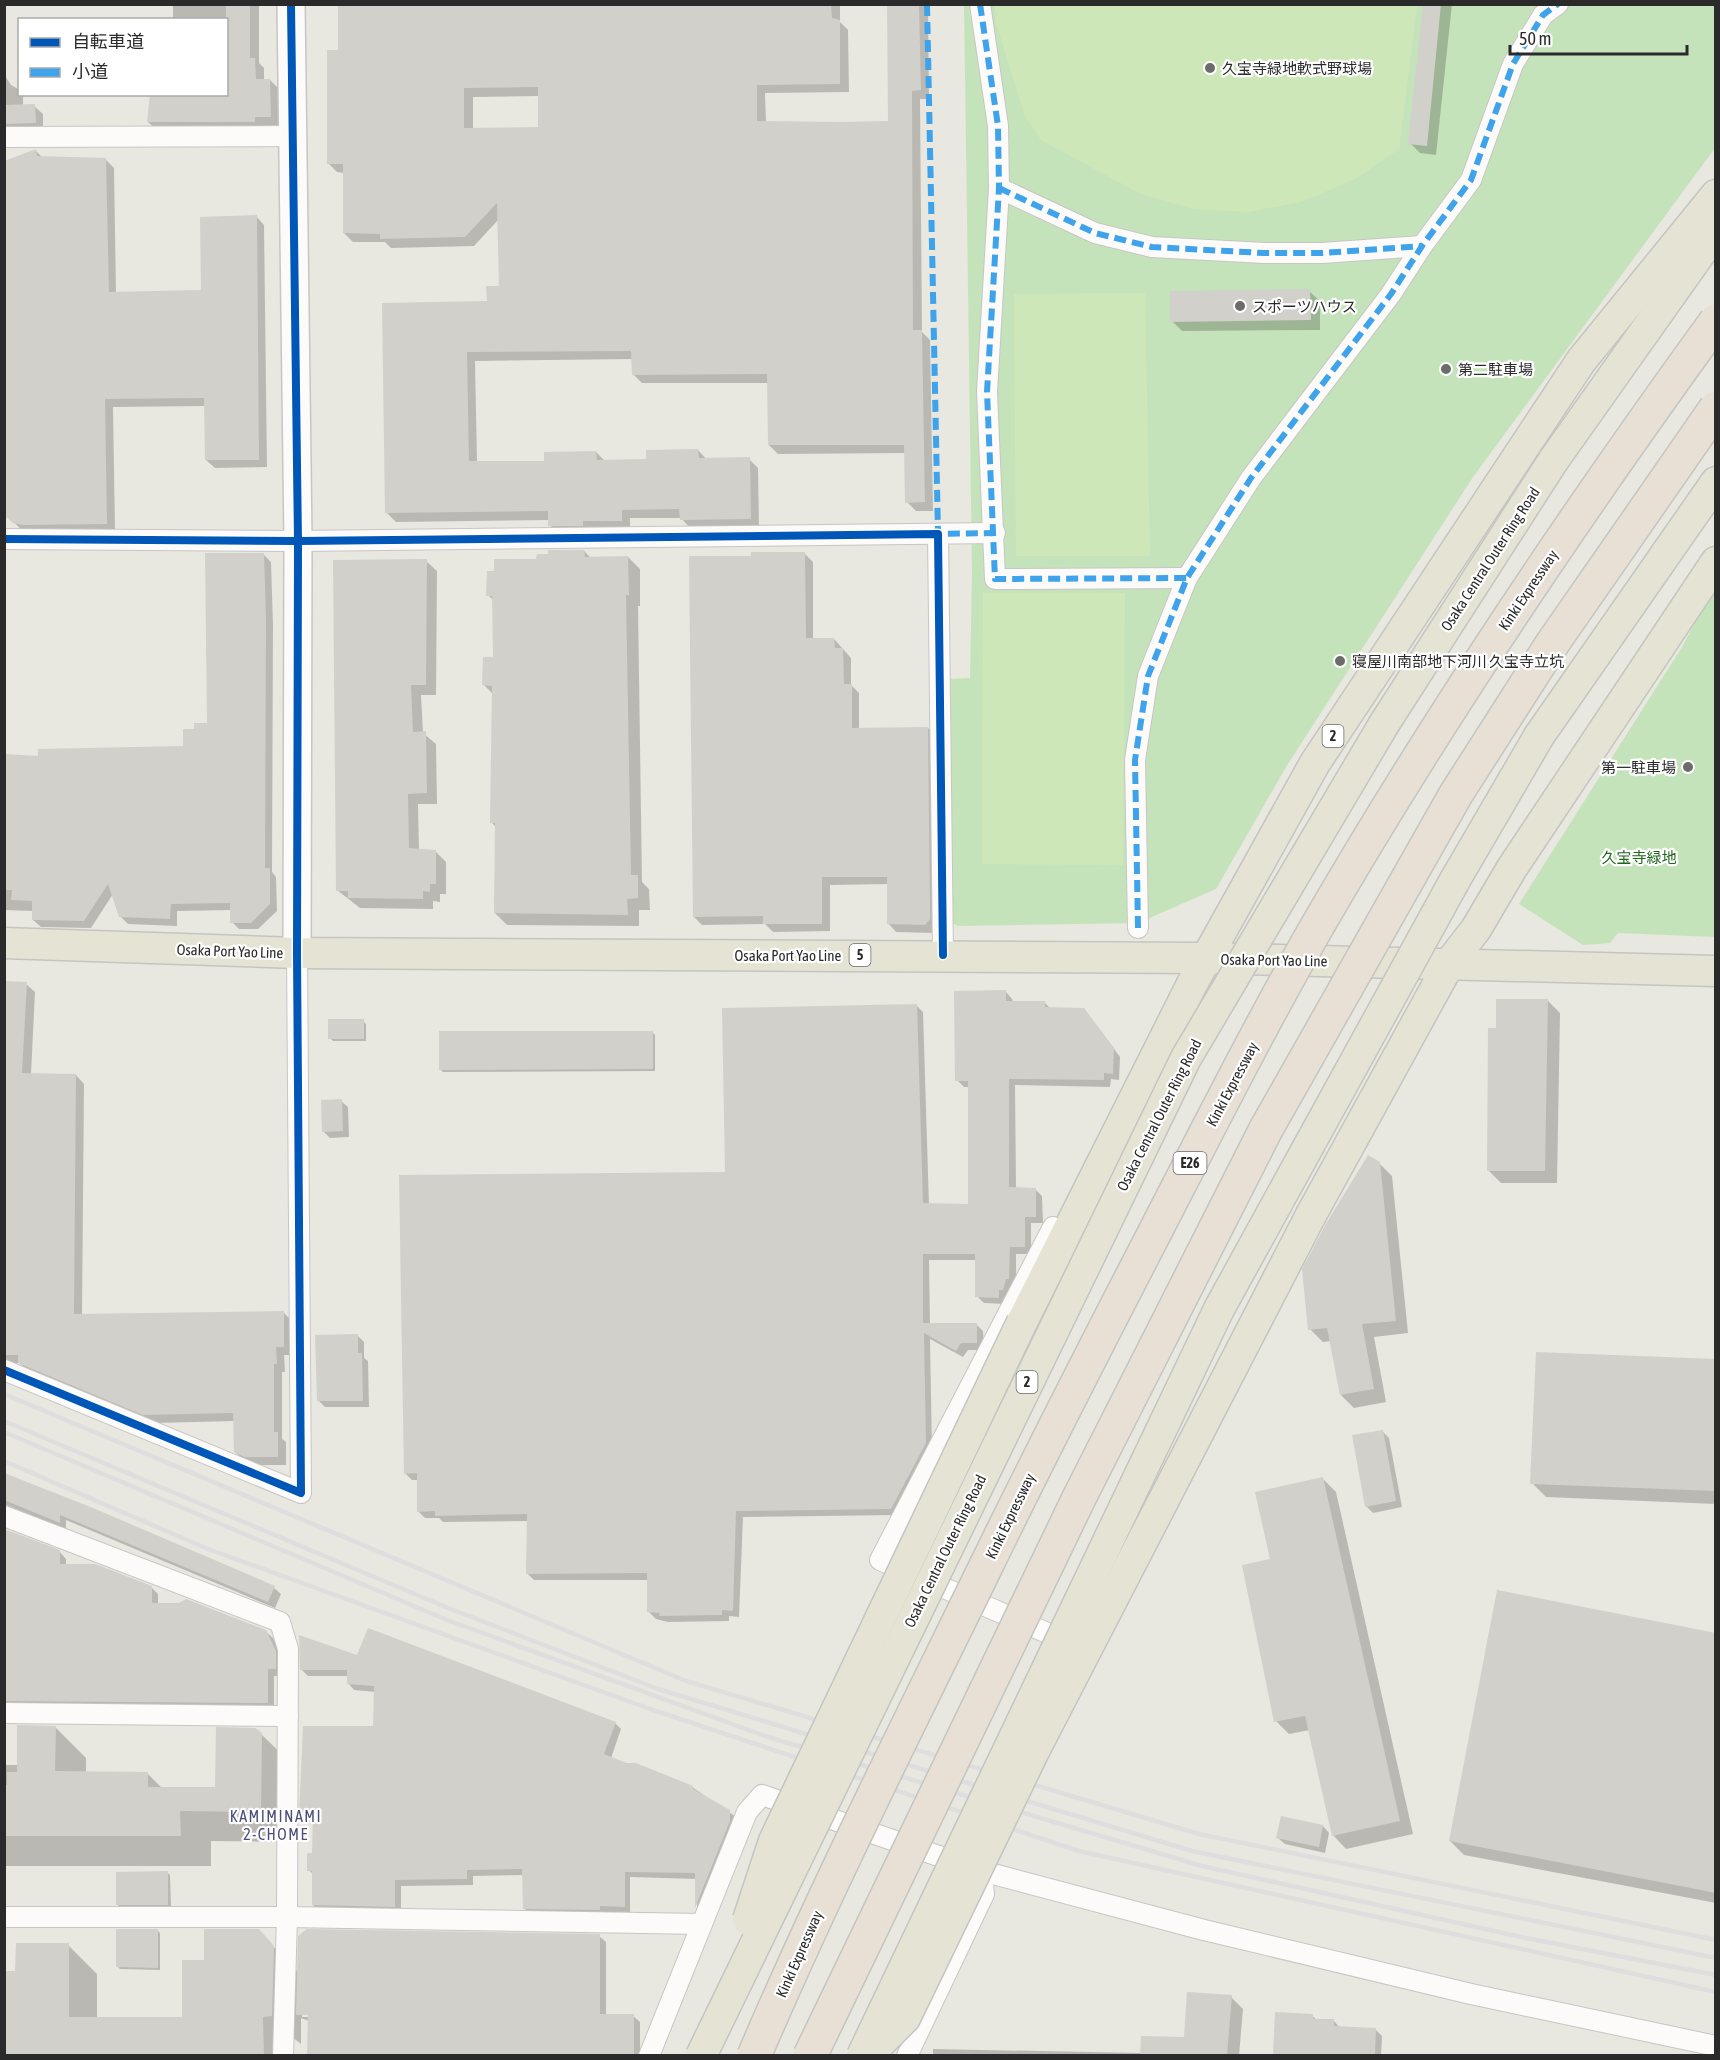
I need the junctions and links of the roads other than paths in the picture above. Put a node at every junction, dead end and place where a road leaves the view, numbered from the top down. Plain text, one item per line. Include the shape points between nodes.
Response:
1 (291, 4) edge
2 (980, 4) edge
3 (1558, 4) edge
4 (295, 136) junction
5 (4, 137) edge
6 (999, 188) junction
7 (1716, 195) edge
8 (1716, 231) edge
9 (1422, 246) junction
10 (1716, 321) edge
11 (1716, 408) edge
12 (1716, 482) edge
13 (995, 533) junction
14 (938, 534) junction
15 (4, 539) edge
16 (298, 541) junction
17 (1716, 562) edge
18 (1187, 579) junction
19 (1138, 928) dead end
20 (4, 943) edge
21 (297, 953) junction
22 (943, 956) junction
23 (1206, 958) junction
24 (1449, 964) junction
25 (1716, 971) edge
26 (1122, 1125) junction
27 (1312, 1213) junction
28 (4, 1370) edge
29 (4, 1516) edge
30 (4, 1713) edge
31 (288, 1716) junction
32 (982, 1871) junction
33 (4, 1917) edge
34 (287, 1917) junction
35 (702, 1924) junction
36 (714, 2023) junction
37 (1716, 2046) edge
38 (283, 2055) edge
39 (649, 2055) edge
40 (701, 2055) edge
41 (754, 2055) edge
42 (810, 2055) edge
43 (862, 2055) edge
44 (868, 2055) edge
45 (907, 2055) edge

1 - 4 street
2 - 6 street via 998,126
3 - 9 street via 1543,15 1513,64 1470,180
4 - 5 street
4 - 16 street
6 - 9 street via 1095,233 1152,247 1264,254
6 - 13 street via 987,392
7 - 23 main road, 2 via 1574,371 1315,763
8 - 36 main road, Osaka Central Outer Ring Road / 2, bridge via 1553,461 1384,724 1186,1058
9 - 18 street via 1391,294 1251,478
10 - 41 highway, Kinki Expressway / E26, bridge via 1616,459 1506,622 1408,774 1314,932 1035,1466 837,1871
11 - 42 highway, bridge via 1552,644 1456,794 1266,1129 1079,1498
12 - 43 main road, bridge via 1539,736 1455,880 1219,1308
13 - 14 street
13 - 18 street via 995,579
14 - 16 street
14 - 22 street
15 - 16 street
16 - 21 street
17 - 24 main road via 1512,868 1476,929
18 - 19 street via 1148,676 1136,760
20 - 21 main road, Osaka Port Yao Line / 5
21 - 22 main road, Osaka Port Yao Line / 5
21 - 28 street via 300,1493
22 - 23 main road, Osaka Port Yao Line / 5
23 - 24 main road, Osaka Port Yao Line / 5
23 - 26 main road, 2
24 - 25 main road, Osaka Port Yao Line / 5
24 - 27 main road
26 - 27 street via 1064,1206 880,1560 1099,1656 1281,1294
26 - 36 main road, 2, bridge via 1022,1322 774,1841
27 - 44 main road, bridge via 1033,1753 905,2018
29 - 31 street via 280,1622 288,1649
30 - 31 street
31 - 34 street
32 - 35 street via 762,1795 747,1812
32 - 37 street via 1204,1930 1459,1991
32 - 45 street via 984,1894
33 - 34 street
34 - 35 street
34 - 38 street
35 - 39 street
36 - 40 main road, Osaka Central Outer Ring Road / 2, bridge

